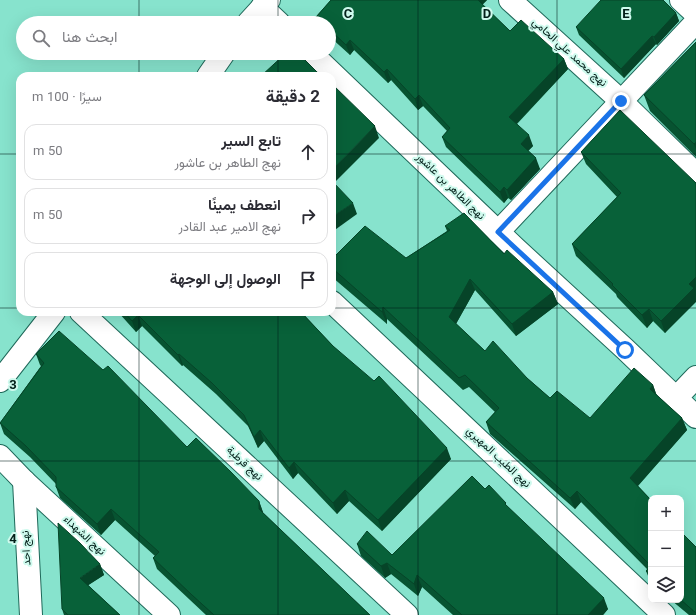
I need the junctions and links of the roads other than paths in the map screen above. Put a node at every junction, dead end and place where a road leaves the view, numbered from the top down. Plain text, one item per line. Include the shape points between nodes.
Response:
1 (510, 0) edge
2 (681, 0) edge
3 (266, 4) edge
4 (696, 14) edge
5 (255, 16) edge
6 (274, 16) edge
7 (696, 22) edge
8 (219, 60) edge
9 (317, 60) edge
10 (211, 72) edge
11 (330, 72) edge
12 (336, 78) edge
13 (621, 101) junction
14 (696, 174) edge
15 (498, 232) junction
16 (336, 306) edge
17 (51, 316) edge
18 (85, 316) edge
19 (696, 377) edge
20 (0, 381) edge
21 (676, 398) junction
22 (696, 417) edge
23 (0, 456) edge
24 (24, 481) junction
25 (661, 614) edge
26 (31, 615) edge
27 (169, 615) edge
28 (407, 615) edge

1 - 13 street, نهج محمد علي الحامي
2 - 4 street
3 - 5 street
3 - 6 street
7 - 13 street
8 - 10 street
9 - 11 street, نهج الطاهر بن عاشور
12 - 15 street, نهج الطاهر بن عاشور
13 - 14 street, نهج محمد علي الحامي
13 - 15 street
15 - 21 street, نهج الطاهر بن عاشور
16 - 25 street, نهج الطيب المهيري
17 - 20 street
18 - 28 street, نهج قرطبة
19 - 21 street
21 - 22 street, نهج الطاهر بن عاشور
23 - 24 street, نهج الشهداء
24 - 26 street, نهج احد
24 - 27 street, نهج الشهداء

